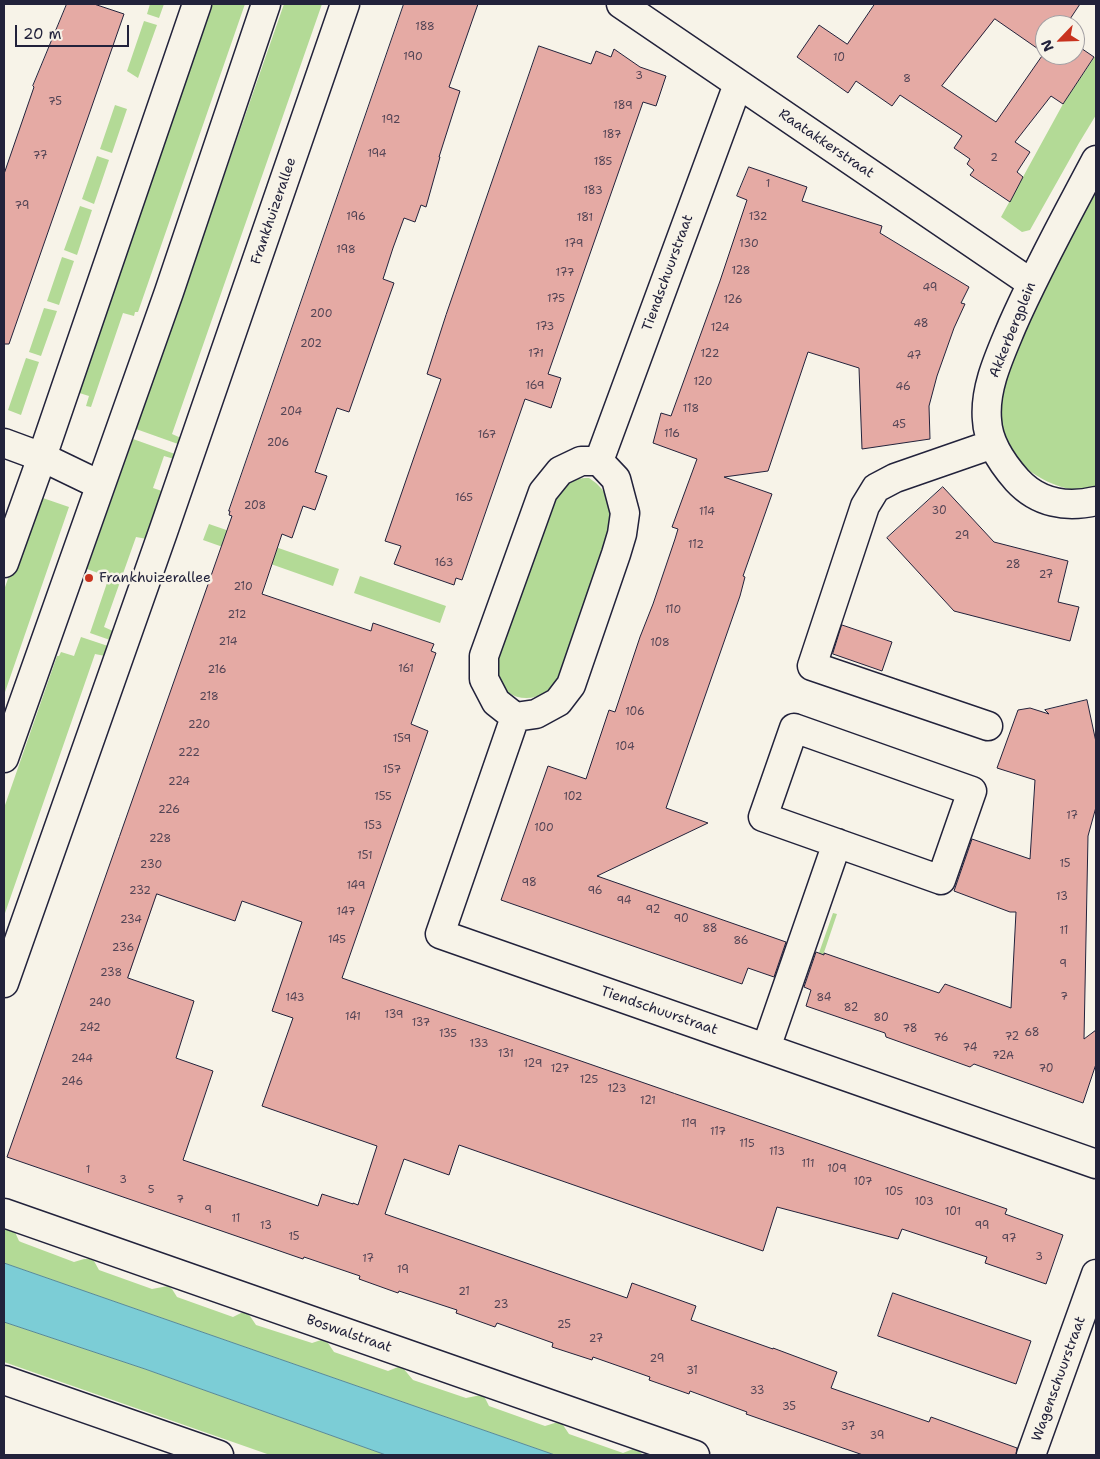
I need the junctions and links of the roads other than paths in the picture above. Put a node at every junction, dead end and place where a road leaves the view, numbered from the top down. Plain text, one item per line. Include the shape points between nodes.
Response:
1 (197, 4) edge
2 (266, 4) edge
3 (345, 4) edge
4 (621, 4) edge
5 (738, 84) junction
6 (1096, 160) edge
7 (1031, 283) junction
8 (4, 443) edge
9 (993, 444) junction
10 (42, 457) junction
11 (599, 461) junction
12 (100, 485) junction
13 (1096, 500) edge
14 (4, 563) edge
15 (515, 717) junction
16 (988, 726) dead end
17 (4, 758) edge
18 (837, 843) junction
19 (4, 983) edge
20 (766, 1048) junction
21 (1096, 1164) edge
22 (4, 1213) edge
23 (1096, 1274) edge
24 (4, 1380) edge
25 (219, 1455) edge
26 (695, 1455) edge
27 (1031, 1455) edge

1 - 10 street
2 - 12 street
3 - 19 street, Frankhuizerallee
4 - 5 street, Raatakkerstraat
5 - 7 street, Raatakkerstraat
5 - 11 street, Tiendschuurstraat
6 - 7 street, Akkerbergplein
7 - 9 street, Akkerbergplein via 1000,355 987,398 987,421
8 - 10 street
9 - 13 street, Akkerbergplein via 1011,474 1044,500 1080,505
9 - 16 street via 895,478 876,488 865,506 812,666
10 - 12 street
10 - 14 street
11 - 15 street via 616,480 625,513 616,554 571,685 558,702 536,714
11 - 15 street via 581,461 560,471 543,492 484,656 484,679 496,702
12 - 17 street
15 - 20 street, Tiendschuurstraat via 440,934
18 - 18 street via 941,880 972,791 794,728 763,817
18 - 20 street
20 - 21 street, Tiendschuurstraat
22 - 26 street, Boswalstraat
23 - 27 street, Wagenschuurstraat
24 - 25 street

